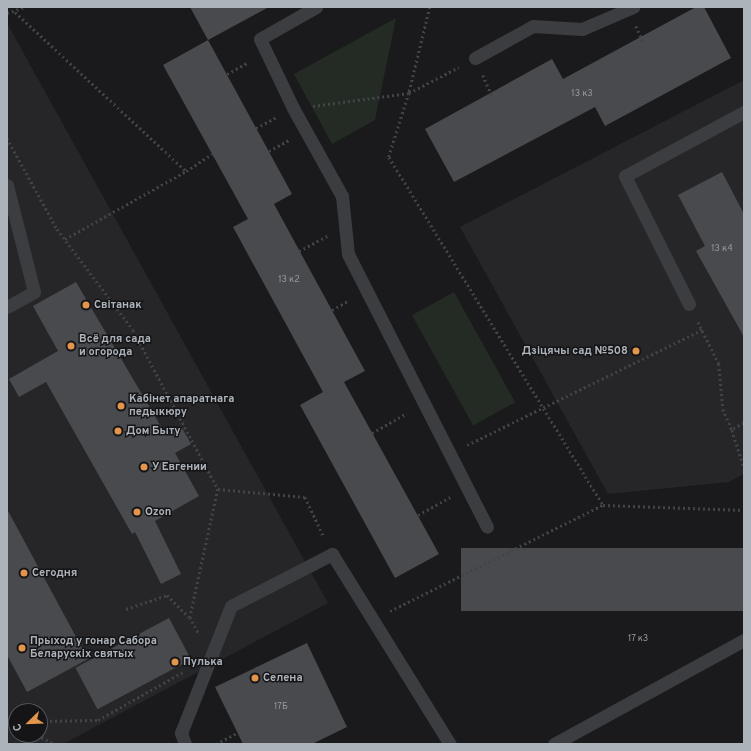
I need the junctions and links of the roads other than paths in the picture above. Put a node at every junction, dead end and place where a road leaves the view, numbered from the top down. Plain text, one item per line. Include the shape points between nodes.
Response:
1 (316, 7) edge
2 (633, 7) edge
3 (475, 58) road end
4 (744, 112) edge
5 (7, 185) edge
6 (689, 304) road end
7 (7, 307) edge
8 (487, 528) dead end
9 (744, 640) edge
10 (185, 744) edge
11 (450, 744) edge
12 (554, 744) edge

1 - 8 lane via 260,39 293,108 342,196 348,254
2 - 3 lane via 582,29 533,26
4 - 6 lane via 625,176
5 - 7 lane via 34,292
9 - 12 lane
10 - 11 lane via 181,733 231,606 332,554

